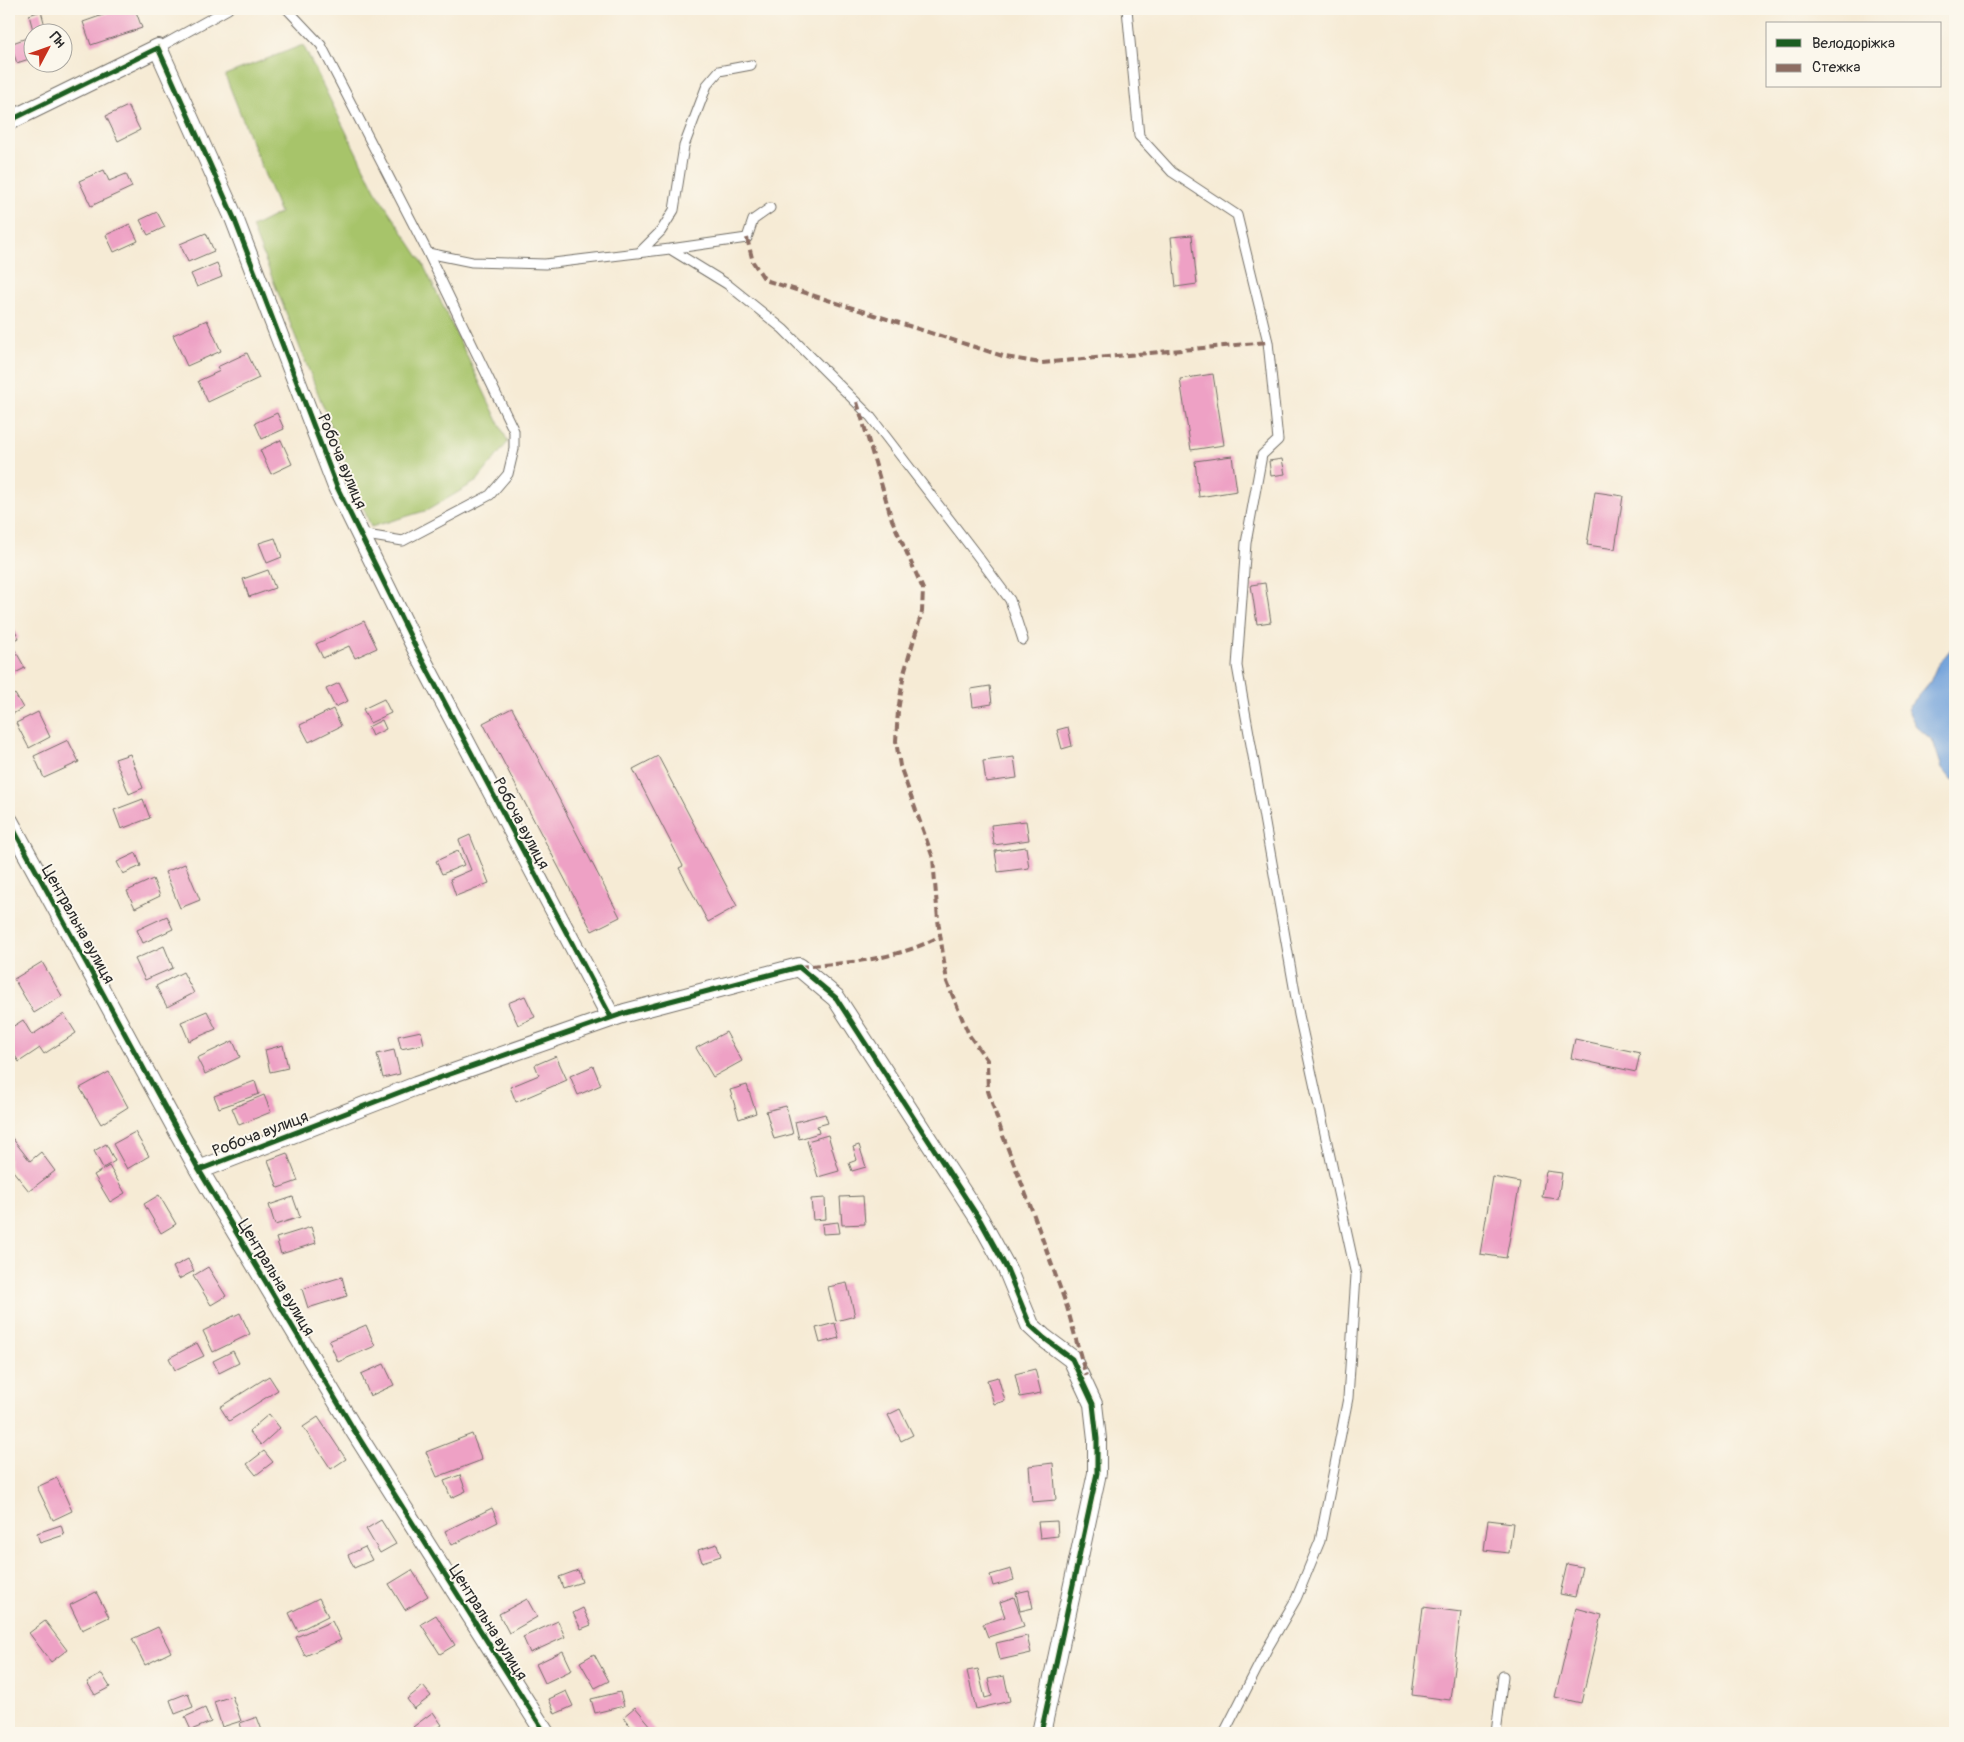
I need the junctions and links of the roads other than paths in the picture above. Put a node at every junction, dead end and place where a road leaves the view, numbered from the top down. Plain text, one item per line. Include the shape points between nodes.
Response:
1 (228, 9) edge
2 (287, 9) edge
3 (1128, 9) edge
4 (158, 48) junction
5 (751, 65) dead end
6 (9, 121) edge
7 (770, 208) dead end
8 (670, 249) junction
9 (428, 253) junction
10 (639, 253) junction
11 (360, 534) junction
12 (1023, 640) dead end
13 (9, 821) edge
14 (612, 1017) junction
15 (199, 1170) junction
16 (1503, 1676) dead end
17 (545, 1733) edge
18 (1041, 1733) edge
19 (1224, 1733) edge
20 (1496, 1733) edge

1 - 4 lane
2 - 9 lane via 321,45
3 - 19 lane via 1139,136 1172,172 1237,215 1268,342 1278,440 1262,455 1246,543 1237,666 1299,1015 1356,1275 1348,1398 1320,1541 1296,1599
4 - 6 street
4 - 11 street, Робоча вулиця via 234,218 337,487
5 - 10 lane via 719,71 707,85 684,146 674,210 661,231
7 - 8 lane via 753,220 747,238
8 - 10 lane
8 - 12 lane via 727,284 783,329 870,416 1010,600
9 - 10 lane via 472,262 545,264
9 - 11 lane via 514,431 508,474 490,495 403,542
11 - 14 street, Робоча вулиця via 419,654
13 - 15 street, Центральна вулиця
14 - 15 street, Робоча вулиця via 416,1086
14 - 18 street, Робоча вулиця via 800,967 836,998 980,1220 1007,1269 1030,1325 1072,1359 1093,1404 1097,1473
15 - 17 street, Центральна вулиця via 354,1430
16 - 20 lane

